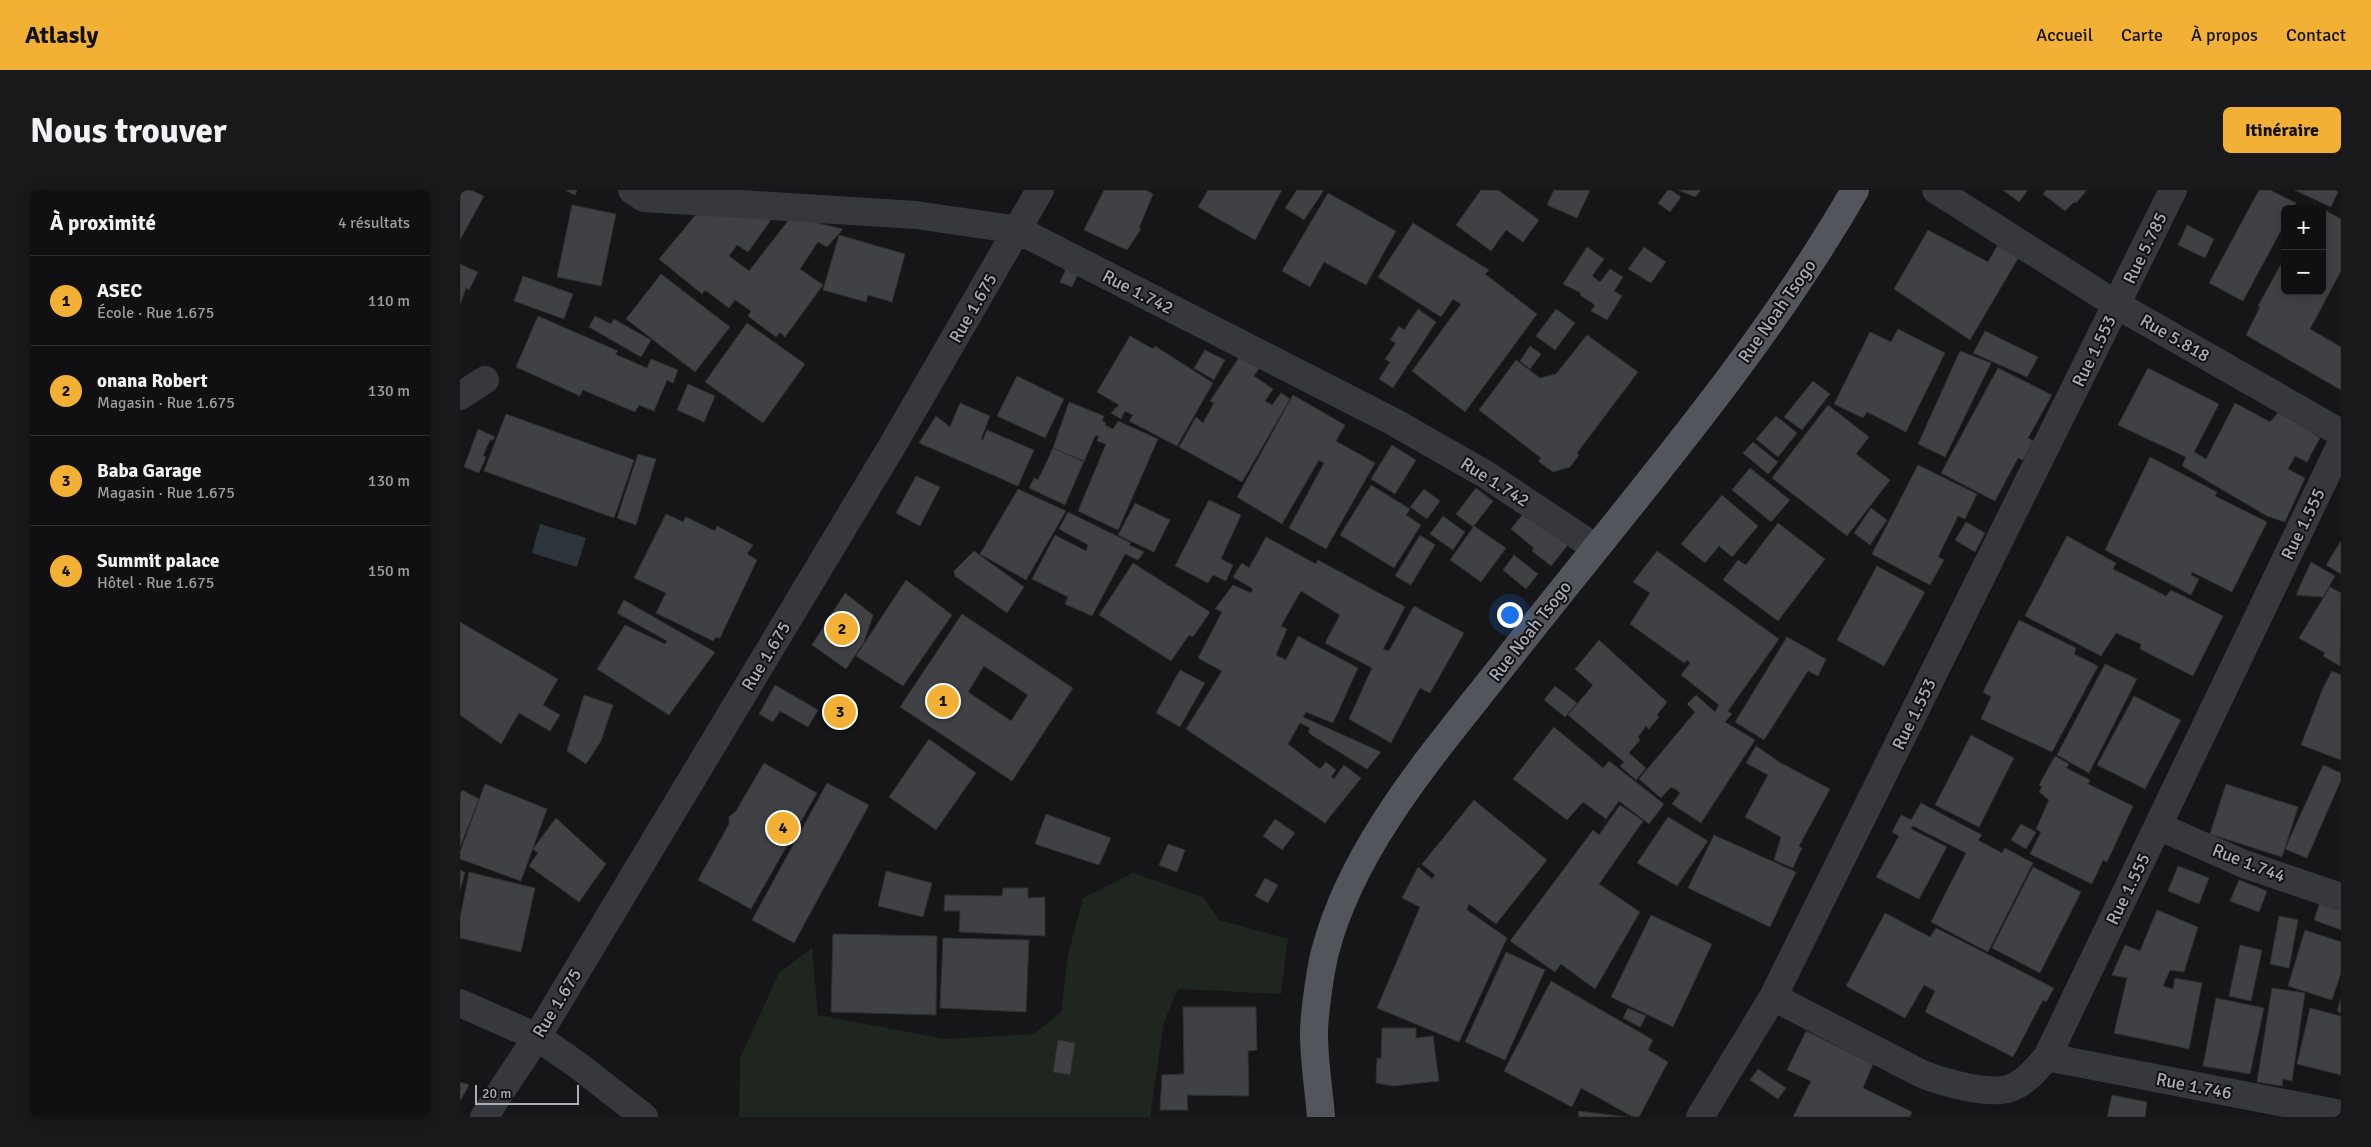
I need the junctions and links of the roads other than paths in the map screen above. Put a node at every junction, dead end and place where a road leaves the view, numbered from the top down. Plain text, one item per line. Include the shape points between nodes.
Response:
1 (632, 190) edge
2 (1040, 190) edge
3 (1855, 190) edge
4 (1936, 190) edge
5 (2173, 190) edge
6 (1018, 230) junction
7 (2117, 305) junction
8 (484, 380) dead end
9 (460, 396) edge
10 (2341, 434) edge
11 (2341, 444) edge
12 (1596, 548) junction
13 (2158, 826) junction
14 (2341, 897) edge
15 (1773, 997) junction
16 (460, 1004) edge
17 (537, 1037) junction
18 (2047, 1057) junction
19 (2341, 1114) edge
20 (484, 1117) edge
21 (644, 1117) edge
22 (1321, 1117) edge
23 (1700, 1117) edge

1 - 6 street, Rue 1.742 via 644,198 916,215
2 - 6 street, Rue 1.675
3 - 12 main road, Rue Noah Tsogo via 1823,245 1731,378
4 - 7 street, Rue 5.818
5 - 7 street, Rue 5.785
6 - 12 street, Rue 1.742 via 1392,421 1485,474
6 - 17 street, Rue 1.675
7 - 10 street, Rue 5.818
7 - 15 street, Rue 1.553
8 - 9 street
11 - 13 street, Rue 1.555
12 - 22 main road, Rue Noah Tsogo via 1454,728 1361,859 1325,953 1314,1033
13 - 14 street, Rue 1.744 via 2244,864
13 - 18 street, Rue 1.555
15 - 18 street, Rue 1.555 via 1922,1074 1940,1080 1996,1091 2012,1088
15 - 23 street, Rue 1.553
16 - 17 street
17 - 20 street, Rue 1.675
17 - 21 street
18 - 19 street, Rue 1.746

